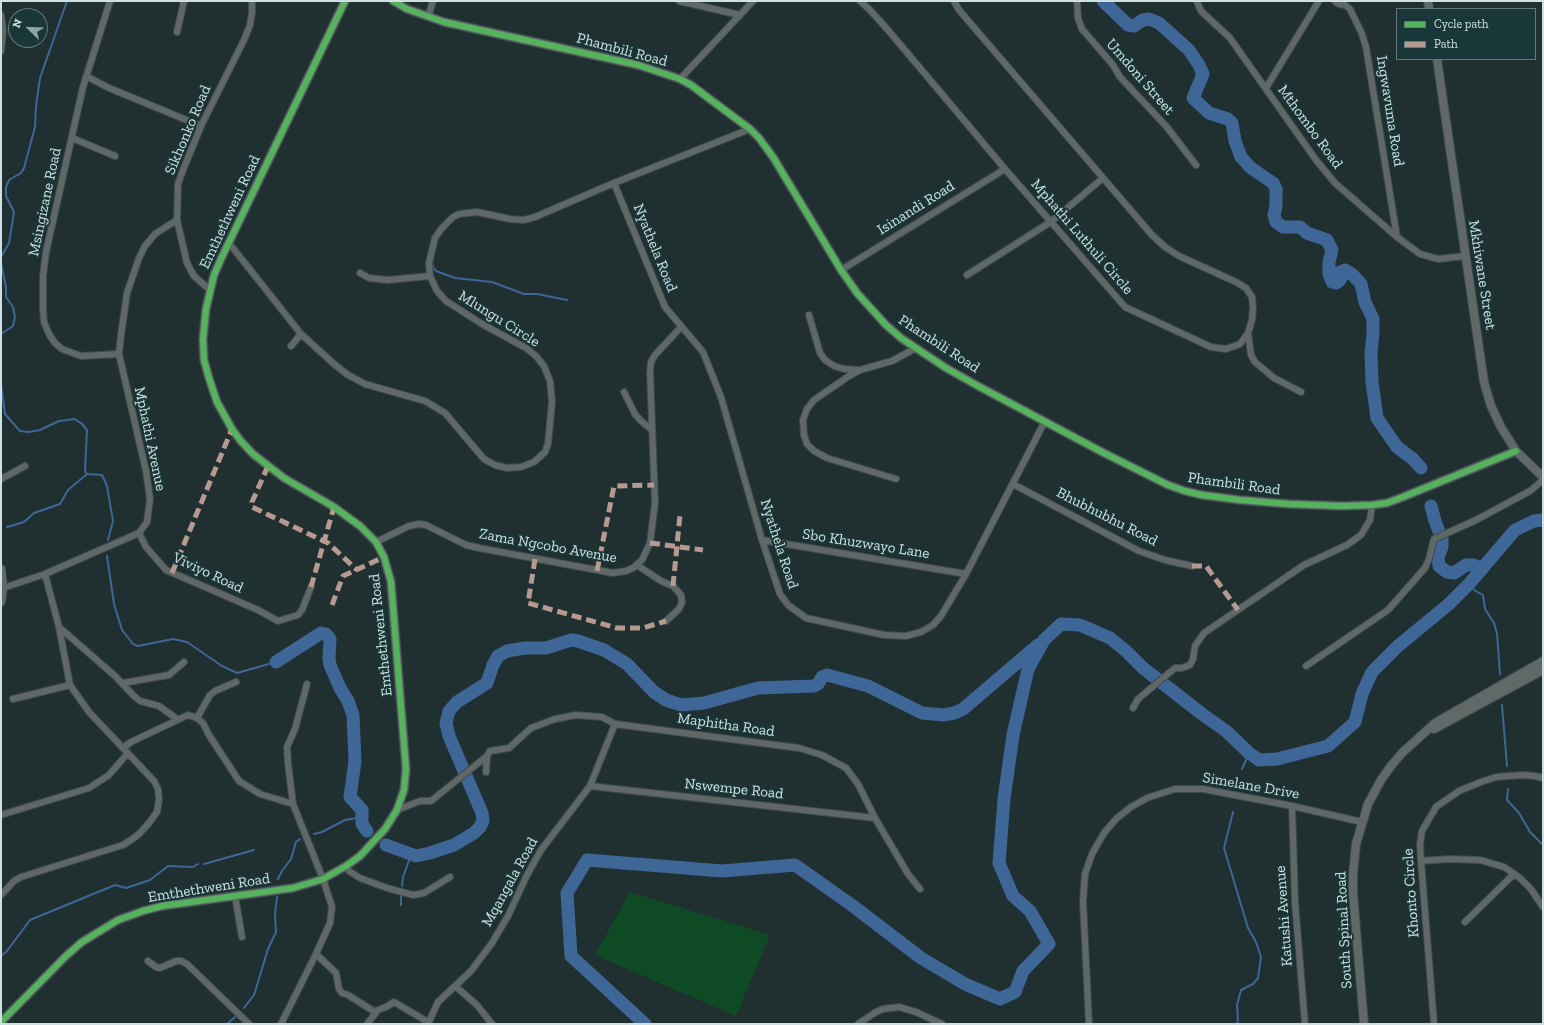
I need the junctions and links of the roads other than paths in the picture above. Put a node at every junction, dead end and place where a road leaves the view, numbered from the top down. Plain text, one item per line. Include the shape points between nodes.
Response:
1 (110, 1) edge
2 (184, 1) edge
3 (252, 1) edge
4 (345, 1) edge
5 (393, 1) edge
6 (433, 1) edge
7 (679, 1) edge
8 (753, 1) edge
9 (860, 1) edge
10 (954, 1) edge
11 (1077, 1) edge
12 (1196, 1) edge
13 (1319, 1) edge
14 (1335, 1) edge
15 (1, 15) edge
16 (740, 15) junction
17 (428, 17) junction
18 (177, 32) dead end
19 (1, 51) edge
20 (1436, 60) edge
21 (86, 76) junction
22 (680, 79) junction
23 (1266, 88) junction
24 (201, 126) junction
25 (750, 129) junction
26 (72, 138) junction
27 (115, 156) dead end
28 (1196, 164) dead end
29 (1005, 169) junction
30 (1103, 178) junction
31 (614, 183) junction
32 (177, 220) junction
33 (1052, 221) junction
34 (1397, 237) junction
35 (229, 243) junction
36 (1465, 256) junction
37 (841, 270) junction
38 (360, 273) dead end
39 (967, 274) dead end
40 (430, 276) junction
41 (210, 290) junction
42 (809, 314) dead end
43 (681, 326) junction
44 (1248, 333) junction
45 (301, 334) junction
46 (291, 346) dead end
47 (916, 348) junction
48 (119, 354) junction
49 (860, 370) junction
50 (624, 392) dead end
51 (1301, 392) dead end
52 (1045, 421) junction
53 (652, 430) junction
54 (1516, 451) junction
55 (25, 466) dead end
56 (1543, 476) edge
57 (1, 479) edge
58 (896, 479) dead end
59 (1543, 480) edge
60 (1013, 484) junction
61 (1372, 505) junction
62 (139, 533) junction
63 (762, 540) junction
64 (376, 542) junction
65 (637, 565) junction
66 (1192, 566) dead end
67 (1, 570) edge
68 (45, 574) junction
69 (966, 574) junction
70 (311, 587) dead end
71 (3, 588) junction
72 (1, 602) edge
73 (666, 621) dead end
74 (59, 627) junction
75 (1543, 661) edge
76 (184, 662) dead end
77 (1306, 666) dead end
78 (1543, 670) edge
79 (236, 682) dead end
80 (123, 683) junction
81 (307, 684) dead end
82 (70, 685) junction
83 (13, 699) dead end
84 (1132, 708) dead end
85 (198, 718) junction
86 (177, 719) junction
87 (615, 724) junction
88 (1421, 736) junction
89 (123, 748) junction
90 (128, 753) junction
91 (487, 756) junction
92 (486, 772) dead end
93 (1543, 778) edge
94 (590, 786) junction
95 (293, 804) junction
96 (1292, 806) junction
97 (397, 810) junction
98 (1, 816) edge
99 (875, 818) junction
100 (1362, 822) junction
101 (1421, 861) junction
102 (346, 866) junction
103 (1514, 874) junction
104 (450, 877) dead end
105 (323, 879) junction
106 (920, 889) dead end
107 (1, 895) edge
108 (235, 896) junction
109 (1543, 907) edge
110 (1465, 922) dead end
111 (242, 937) dead end
112 (316, 954) junction
113 (148, 961) dead end
114 (455, 986) junction
115 (375, 1012) junction
116 (1, 1022) edge
117 (428, 1023) edge
118 (249, 1024) edge
119 (281, 1024) edge
120 (367, 1024) edge
121 (492, 1024) edge
122 (858, 1024) edge
123 (942, 1024) edge
124 (1089, 1024) edge
125 (1306, 1024) edge
126 (1364, 1024) edge
127 (1434, 1024) edge

1 - 21 street, Msingizane Road
2 - 18 street
3 - 24 street, Sikhonko Road via 250,25 244,40
4 - 35 street, Emthethweni Road
5 - 17 street, Phambili Road
6 - 17 street
7 - 16 street
8 - 16 street
9 - 29 street, Mphathi Luthuli Circle via 870,9
10 - 30 street
11 - 28 street, Umdoni Street via 1078,18 1082,29
12 - 23 street, Mthombo Road via 1201,11 1230,38
13 - 23 street
14 - 34 street, Ingwavuma Road via 1350,9 1366,47
15 - 19 street
16 - 22 street
17 - 22 street, Phambili Road via 638,65
20 - 36 street, Mkhiwane Street
21 - 24 street
21 - 26 street, Msingizane Road
22 - 25 street, Phambili Road
23 - 34 street, Mthombo Road via 1326,174
24 - 32 street, Sikhonko Road via 178,184
25 - 31 street
25 - 37 street, Phambili Road via 773,157
26 - 27 street
26 - 48 street, Msingizane Road via 46,252 42,310 44,322 55,343 70,353 81,356
29 - 33 street, Mphathi Luthuli Circle
29 - 37 street, Isinandi Road
30 - 33 street
30 - 44 street via 1165,247 1246,288 1252,297 1253,308
31 - 40 street via 524,220 477,212 453,217 434,238 429,263
31 - 43 street, Nyathela Road via 665,306
32 - 41 street, Sikhonko Road via 190,271
32 - 48 street, Mphathi Avenue via 155,234 139,258 127,293
33 - 39 street
33 - 44 street, Mphathi Luthuli Circle via 1125,307 1212,347 1226,349 1240,344
34 - 36 street, Mthombo Road via 1420,254 1438,259
35 - 41 street, Emthethweni Road via 220,259
35 - 45 street, Mlungu Circle
36 - 54 street, Mkhiwane Street via 1484,382 1491,406
37 - 47 street, Phambili Road via 857,293 886,325
38 - 40 street via 369,278 388,280
40 - 45 street, Mlungu Circle via 446,301 526,348 544,366 550,381 552,402 548,444 545,452 534,462 521,467 507,468 495,465 484,458 445,413 425,401 378,389 355,379
41 - 64 street, Emthethweni Road via 204,323 204,360 217,402 232,429 268,466 334,507 360,526
42 - 49 street via 820,353 825,360 844,369
43 - 53 street, Zama Ngcobo Avenue via 655,355 652,362
43 - 63 street, Nyathela Road via 703,352 721,398
44 - 51 street via 1251,355 1255,362 1274,378
45 - 46 street
47 - 49 street via 892,361
47 - 52 street, Phambili Road via 946,368
48 - 62 street, Mphathi Avenue via 146,470 150,499 147,522
49 - 58 street via 814,400 807,408 803,420 804,435 807,444 827,458
50 - 53 street via 635,414
52 - 60 street, Nyathela Road
52 - 61 street, Phambili Road via 1137,471 1185,492 1289,504
53 - 65 street, Zama Ngcobo Avenue via 655,503 650,543
54 - 56 street, Mkhiwane Street
54 - 61 street, Phambili Road via 1387,503
55 - 57 street
59 - 77 street via 1530,491 1434,539 1425,568 1388,610
60 - 66 street, Bhubhubhu Road via 1139,551
60 - 69 street, Nyathela Road
61 - 84 street via 1370,520 1361,534 1347,545 1304,565 1204,633 1195,646 1190,664 1175,668
62 - 68 street
62 - 70 street, Viviyo Road via 146,546 166,570 278,621 298,615
63 - 69 street, Sbo Khuzwayo Lane
63 - 69 street, Nyathela Road via 780,594 788,606 814,621 884,634 906,636 933,625
64 - 65 street, Zama Ngcobo Avenue via 409,526 419,524 466,545 566,565 613,573 626,571
64 - 97 street, Emthethweni Road via 384,557 391,582 404,741 404,790
65 - 73 street via 673,586 682,595 679,609
67 - 71 street
68 - 71 street
68 - 74 street
71 - 72 street
74 - 80 street
74 - 82 street
75 - 88 street, South Spinal Road via 1435,723
76 - 80 street via 169,675
78 - 88 street, South Spinal Road
79 - 85 street via 215,691
80 - 86 street via 140,701 159,706
81 - 95 street via 288,747
82 - 83 street
82 - 89 street via 89,712
85 - 86 street via 188,715
85 - 95 street via 239,781 260,794
86 - 89 street
87 - 91 street, Maphitha Road via 602,717 576,715 555,719 530,728 508,748 490,751
87 - 94 street, Mqangala Road
87 - 99 street, Maphitha Road via 791,747 822,755 846,768 858,784
88 - 100 street, South Spinal Road via 1402,753 1381,780
89 - 90 street
90 - 98 street via 109,775 89,788
90 - 107 street via 154,781 158,789 160,800 157,812 149,823 123,845 21,877
91 - 92 street
91 - 97 street, Maphitha Road via 431,801
93 - 101 street, Khonto Circle via 1523,775 1496,777 1448,798 1436,807 1422,831
94 - 99 street, Nswempe Road
94 - 114 street, Mqangala Road via 541,850 492,943
95 - 105 street
96 - 100 street, Simelane Drive
96 - 124 street, Simelane Drive via 1203,789 1175,789 1147,798 1117,818 1104,833 1092,854 1085,874 1083,901
96 - 125 street, Katushi Avenue via 1295,902
97 - 102 street, Emthethweni Road via 372,844
99 - 106 street, Maphitha Road via 908,874
100 - 126 street, South Spinal Road via 1356,844 1353,887
101 - 103 street via 1480,860 1504,867
101 - 127 street, Khonto Circle
102 - 104 street via 360,878 413,895 424,893
102 - 105 street, Emthethweni Road
103 - 109 street via 1531,889
103 - 110 street
105 - 108 street, Emthethweni Road via 293,888
105 - 112 street via 332,907 330,922
108 - 111 street
108 - 116 street, Emthethweni Road via 162,906 118,920 82,942
112 - 115 street via 336,973 342,993
112 - 119 street
113 - 118 street via 160,968 176,961 187,964
114 - 117 street, Mqangala Road via 438,1002
114 - 121 street via 477,1005
115 - 117 street via 394,1002
115 - 120 street
122 - 123 street via 883,1009 899,1007

